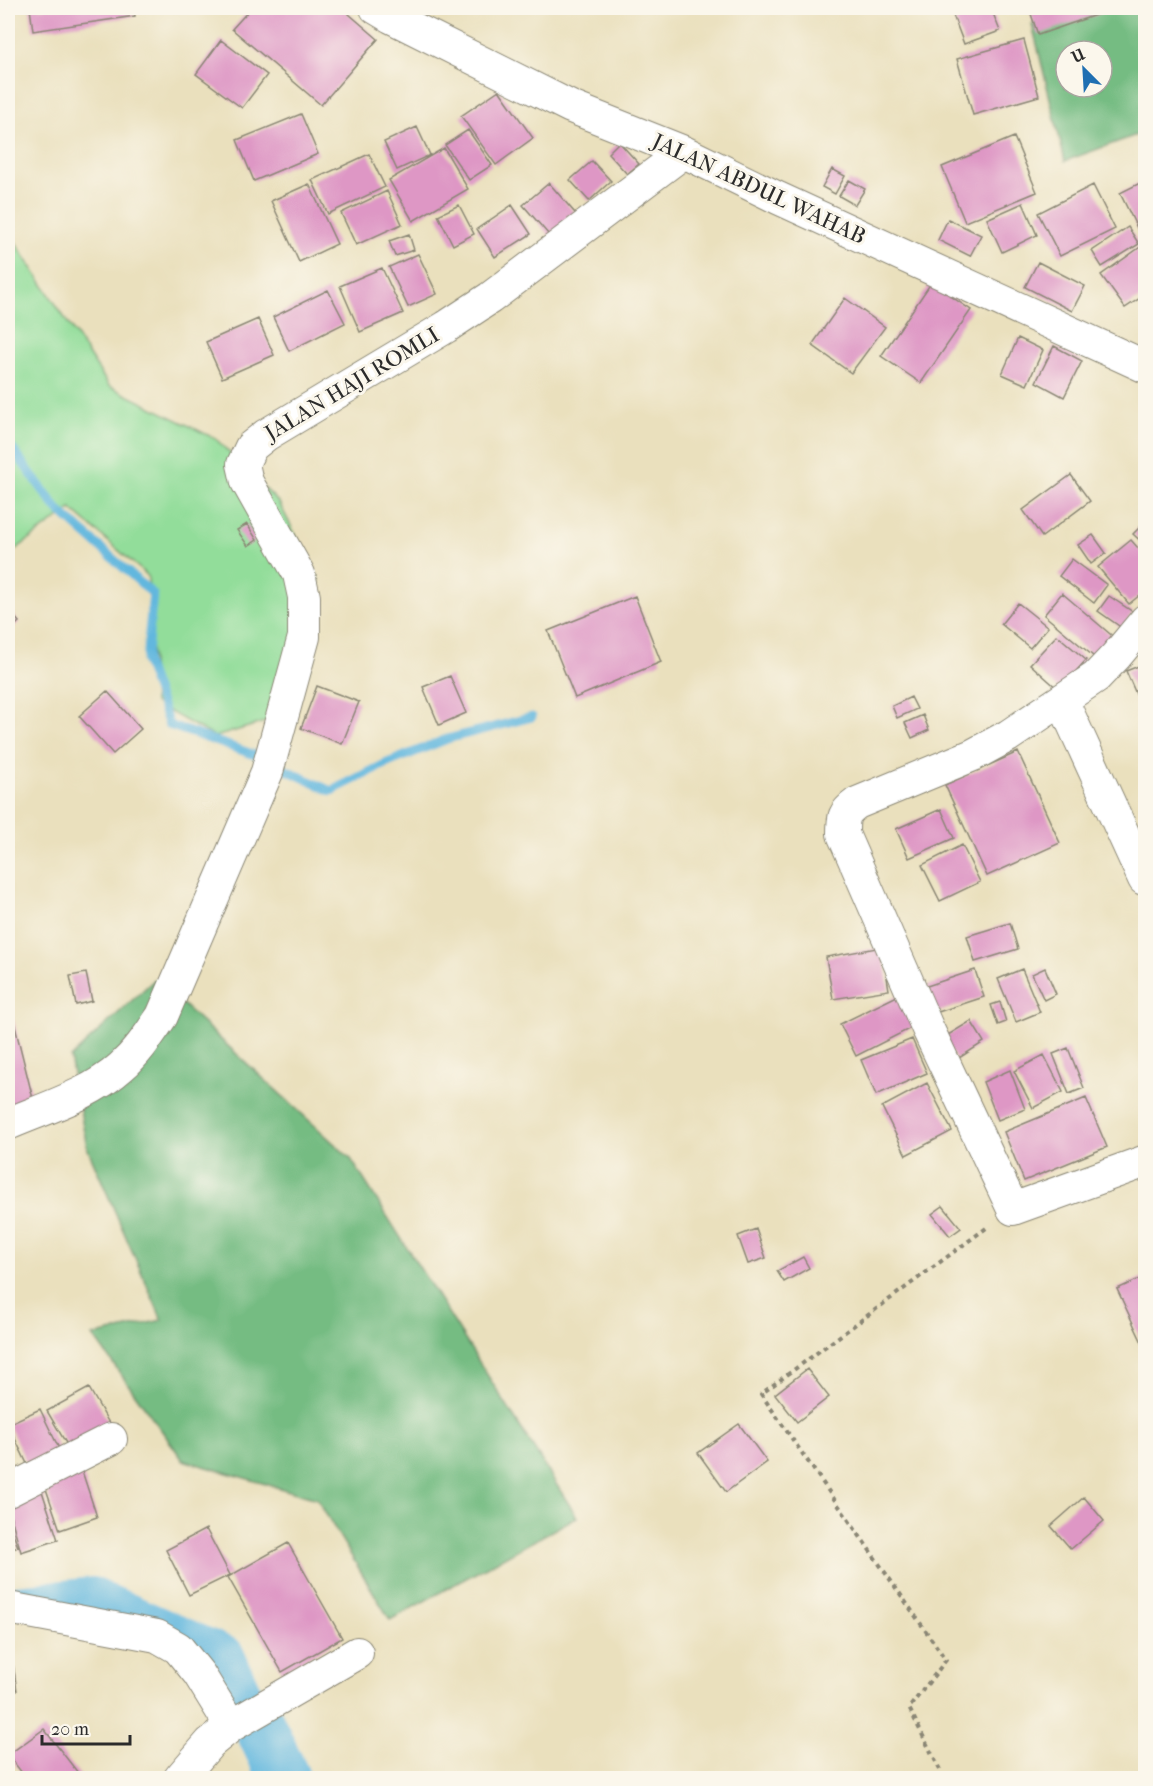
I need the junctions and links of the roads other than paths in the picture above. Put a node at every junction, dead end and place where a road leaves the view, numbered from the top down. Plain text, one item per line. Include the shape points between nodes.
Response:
1 (376, 8) edge
2 (684, 152) junction
3 (1146, 367) edge
4 (1146, 620) edge
5 (1062, 700) junction
6 (1144, 879) edge
7 (8, 1124) edge
8 (1146, 1161) edge
9 (111, 1438) dead end
10 (8, 1491) edge
11 (8, 1608) edge
12 (357, 1653) dead end
13 (231, 1726) junction
14 (180, 1779) edge

1 - 2 street, JALAN ABDUL WAHAB via 570,107
2 - 3 street, JALAN ABDUL WAHAB
2 - 7 street, JALAN HAJI ROMLI via 490,298 251,447 243,464 247,482 299,574 304,597 304,637 271,760 162,1016 142,1046 119,1069 90,1088
4 - 5 street via 1096,677
5 - 6 street
5 - 8 street via 973,756 857,803 843,818 843,834 923,1018 1013,1209
9 - 10 street
11 - 13 street via 158,1636 177,1648 199,1674
12 - 13 street
13 - 14 street via 210,1743

